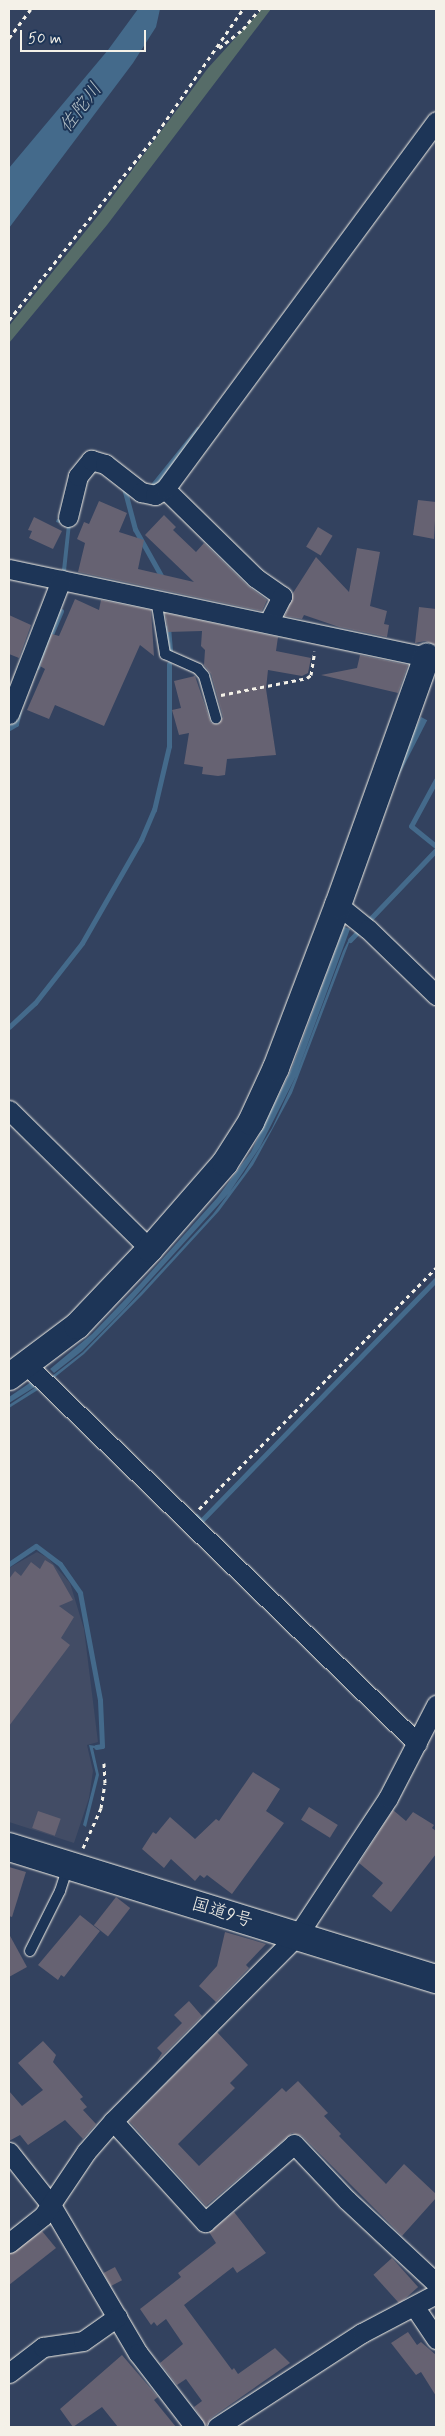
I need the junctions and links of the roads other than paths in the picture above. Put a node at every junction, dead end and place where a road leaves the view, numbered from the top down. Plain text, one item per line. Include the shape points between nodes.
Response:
1 (436, 121) edge
2 (165, 489) junction
3 (68, 517) dead end
4 (9, 569) edge
5 (60, 580) junction
6 (156, 599) junction
7 (268, 623) junction
8 (432, 658) edge
9 (9, 714) edge
10 (216, 718) dead end
11 (338, 905) junction
12 (436, 995) edge
13 (9, 1110) edge
14 (150, 1249) junction
15 (18, 1371) edge
16 (436, 1705) edge
17 (417, 1743) junction
18 (9, 1847) edge
19 (71, 1867) junction
20 (297, 1936) junction
21 (30, 1951) dead end
22 (436, 1979) edge
23 (114, 2122) junction
24 (9, 2152) edge
25 (51, 2206) junction
26 (9, 2243) edge
27 (436, 2283) edge
28 (436, 2294) edge
29 (414, 2306) junction
30 (117, 2316) junction
31 (436, 2339) edge
32 (9, 2373) edge
33 (195, 2427) edge
34 (217, 2427) edge

1 - 2 street
2 - 3 street via 155,495 141,492 105,464 91,460 78,476
2 - 7 street via 256,578 282,596
4 - 5 street
5 - 6 street
5 - 9 street
6 - 7 street
6 - 10 lane via 165,654 198,669
7 - 8 street
8 - 11 street
11 - 12 street via 368,929
11 - 14 street via 276,1068 251,1122 225,1164
13 - 14 street
14 - 15 street via 77,1326
15 - 17 street via 188,1520
16 - 17 street
17 - 20 street via 388,1798
18 - 19 highway, 国道9号
19 - 20 highway, 国道9号
19 - 21 lane
20 - 22 highway, 国道9号
20 - 23 street
23 - 25 street via 86,2152
23 - 27 street via 204,2222 294,2144 346,2200
24 - 25 street
25 - 26 street
25 - 30 street
28 - 29 street
29 - 31 street
29 - 34 street via 362,2333
30 - 32 street via 82,2341 43,2348
30 - 33 street via 138,2353

